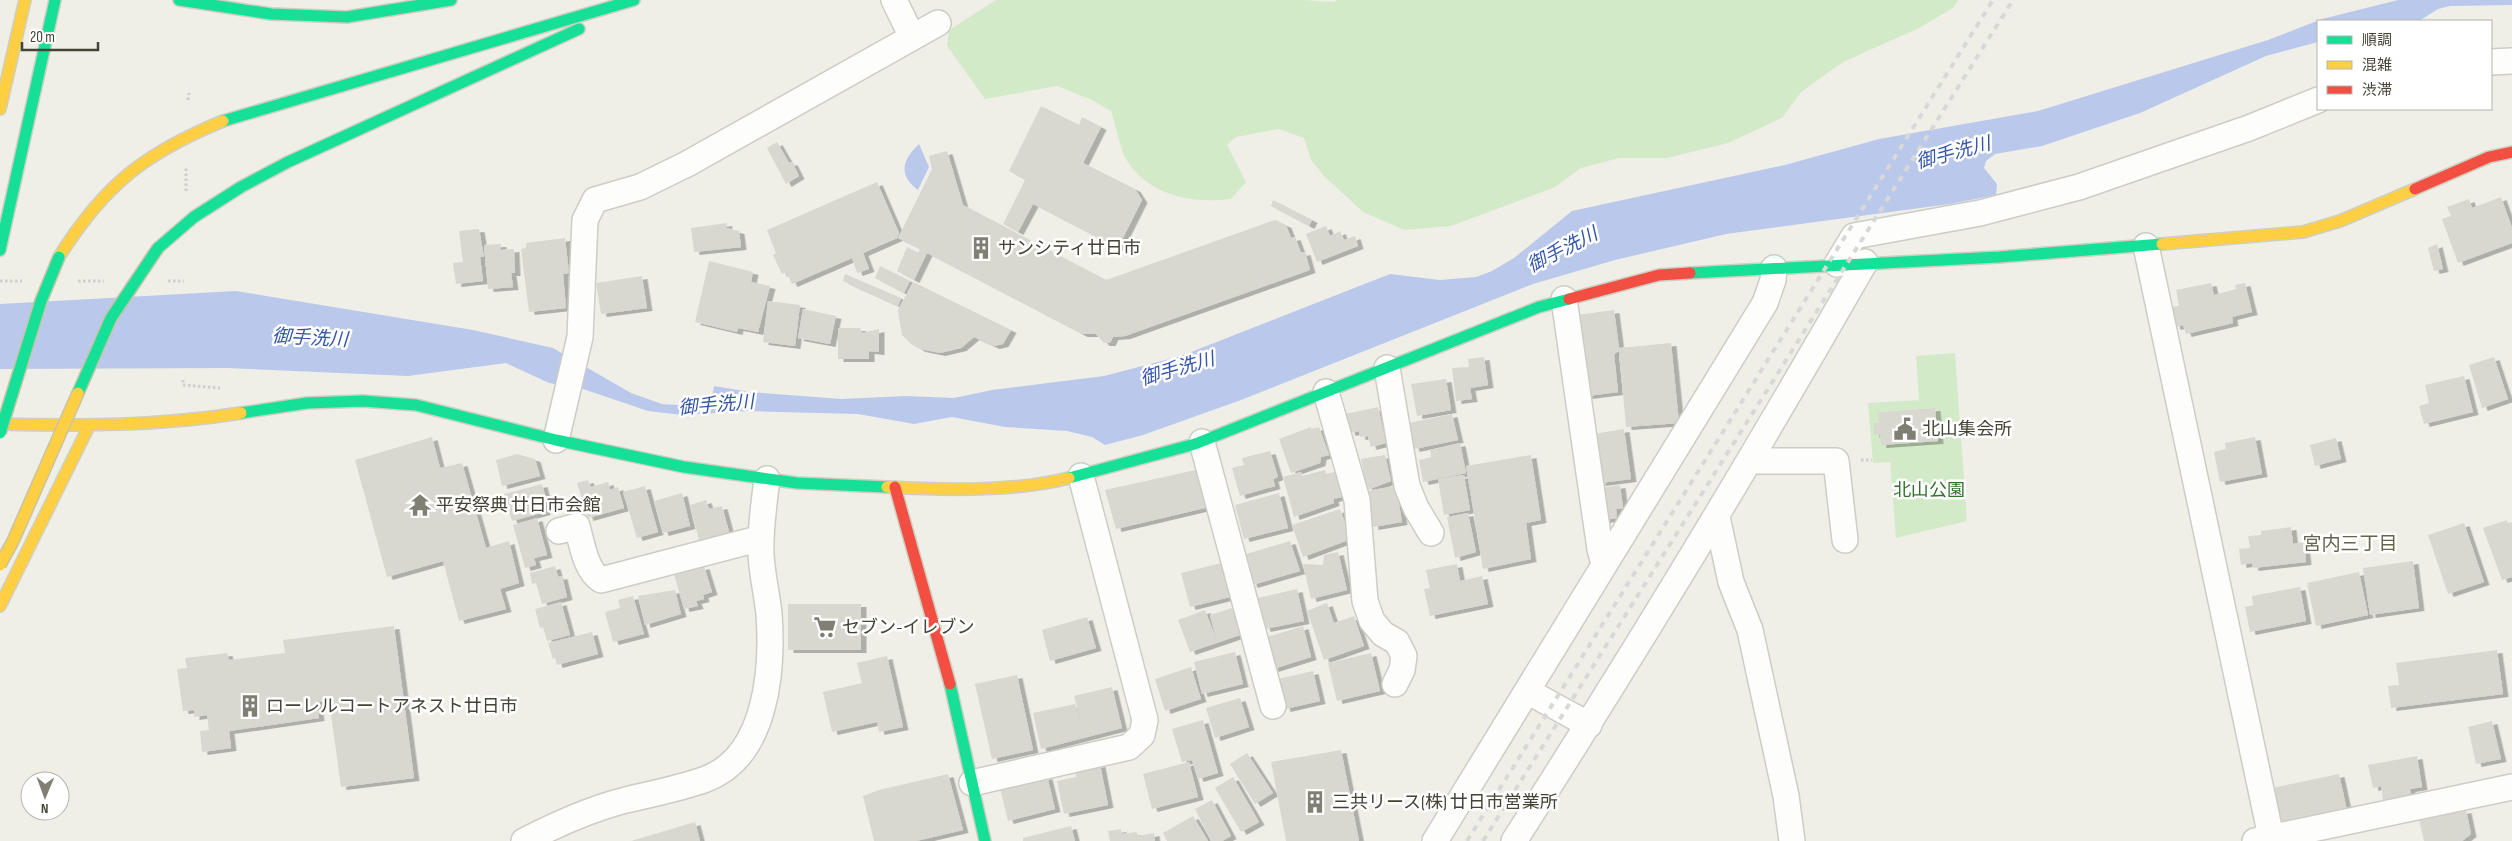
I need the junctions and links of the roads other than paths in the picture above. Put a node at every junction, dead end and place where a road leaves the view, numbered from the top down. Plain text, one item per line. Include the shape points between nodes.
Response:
1 (25, 0) edge
2 (55, 0) edge
3 (179, 0) edge
4 (451, 0) edge
5 (634, 0) edge
6 (894, 0) edge
7 (621, 4) junction
8 (938, 23) dead end
9 (912, 37) junction
10 (2512, 61) edge
11 (2492, 62) edge
12 (2317, 100) edge
13 (0, 109) edge
14 (27, 128) junction
15 (2512, 152) edge
16 (0, 204) edge
17 (2146, 246) junction
18 (0, 250) edge
19 (1865, 262) junction
20 (1837, 264) junction
21 (1774, 268) junction
22 (1564, 299) junction
23 (1387, 368) junction
24 (1326, 392) junction
25 (0, 424) edge
26 (89, 426) junction
27 (558, 432) junction
28 (0, 433) edge
29 (1202, 442) junction
30 (1751, 460) junction
31 (1081, 476) junction
32 (767, 479) junction
33 (895, 487) junction
34 (1717, 517) junction
35 (558, 531) dead end
36 (1431, 533) dead end
37 (761, 538) junction
38 (1845, 540) dead end
39 (1604, 564) junction
40 (0, 565) edge
41 (0, 606) edge
42 (1395, 684) dead end
43 (1527, 691) junction
44 (1273, 706) dead end
45 (1588, 725) junction
46 (972, 784) junction
47 (2512, 787) edge
48 (2263, 839) edge
49 (524, 841) edge
50 (985, 841) edge
51 (1435, 841) edge
52 (1514, 841) edge
53 (1792, 841) edge

1 - 13 main road
2 - 14 main road
3 - 4 main road via 271,14 347,17
5 - 7 main road
6 - 9 street
7 - 28 main road, bridge via 233,118 188,134 154,153 96,202 59,257 40,301
7 - 40 main road, bridge via 561,39 288,162 240,187 194,217 158,248 111,318
8 - 9 street
9 - 27 street via 687,164 640,187 595,200 585,220 580,337
10 - 11 street
12 - 20 street via 2249,128 2079,187 1980,213 1854,236
14 - 16 main road
14 - 18 main road
15 - 17 main road via 2489,157 2322,228 2283,235
17 - 19 main road via 1999,257
17 - 48 street
19 - 20 main road
19 - 30 street
20 - 21 main road
21 - 22 main road via 1659,275
21 - 39 street via 1774,280 1765,303
22 - 23 main road
22 - 39 street
23 - 24 main road
23 - 36 street via 1407,486
24 - 29 main road
24 - 42 street via 1357,500 1365,600 1372,621 1383,634 1397,642 1404,656
25 - 26 main road
26 - 27 main road via 198,420 307,403 363,401 416,405
26 - 41 main road
27 - 32 main road via 684,467
29 - 31 main road
29 - 44 street
30 - 34 street
30 - 38 street via 1836,461
31 - 33 main road via 1002,487
31 - 46 street via 1145,720 1142,735 1129,747
32 - 33 main road
32 - 37 street
33 - 46 main road via 952,692
34 - 45 street
34 - 53 street via 1732,582 1750,630 1786,796
35 - 37 street via 577,526 590,569 601,580
37 - 49 street via 770,630 770,668 756,726 741,754 708,778 597,809
39 - 43 street
43 - 45 street
43 - 51 street
45 - 52 street
46 - 50 main road
47 - 48 street

